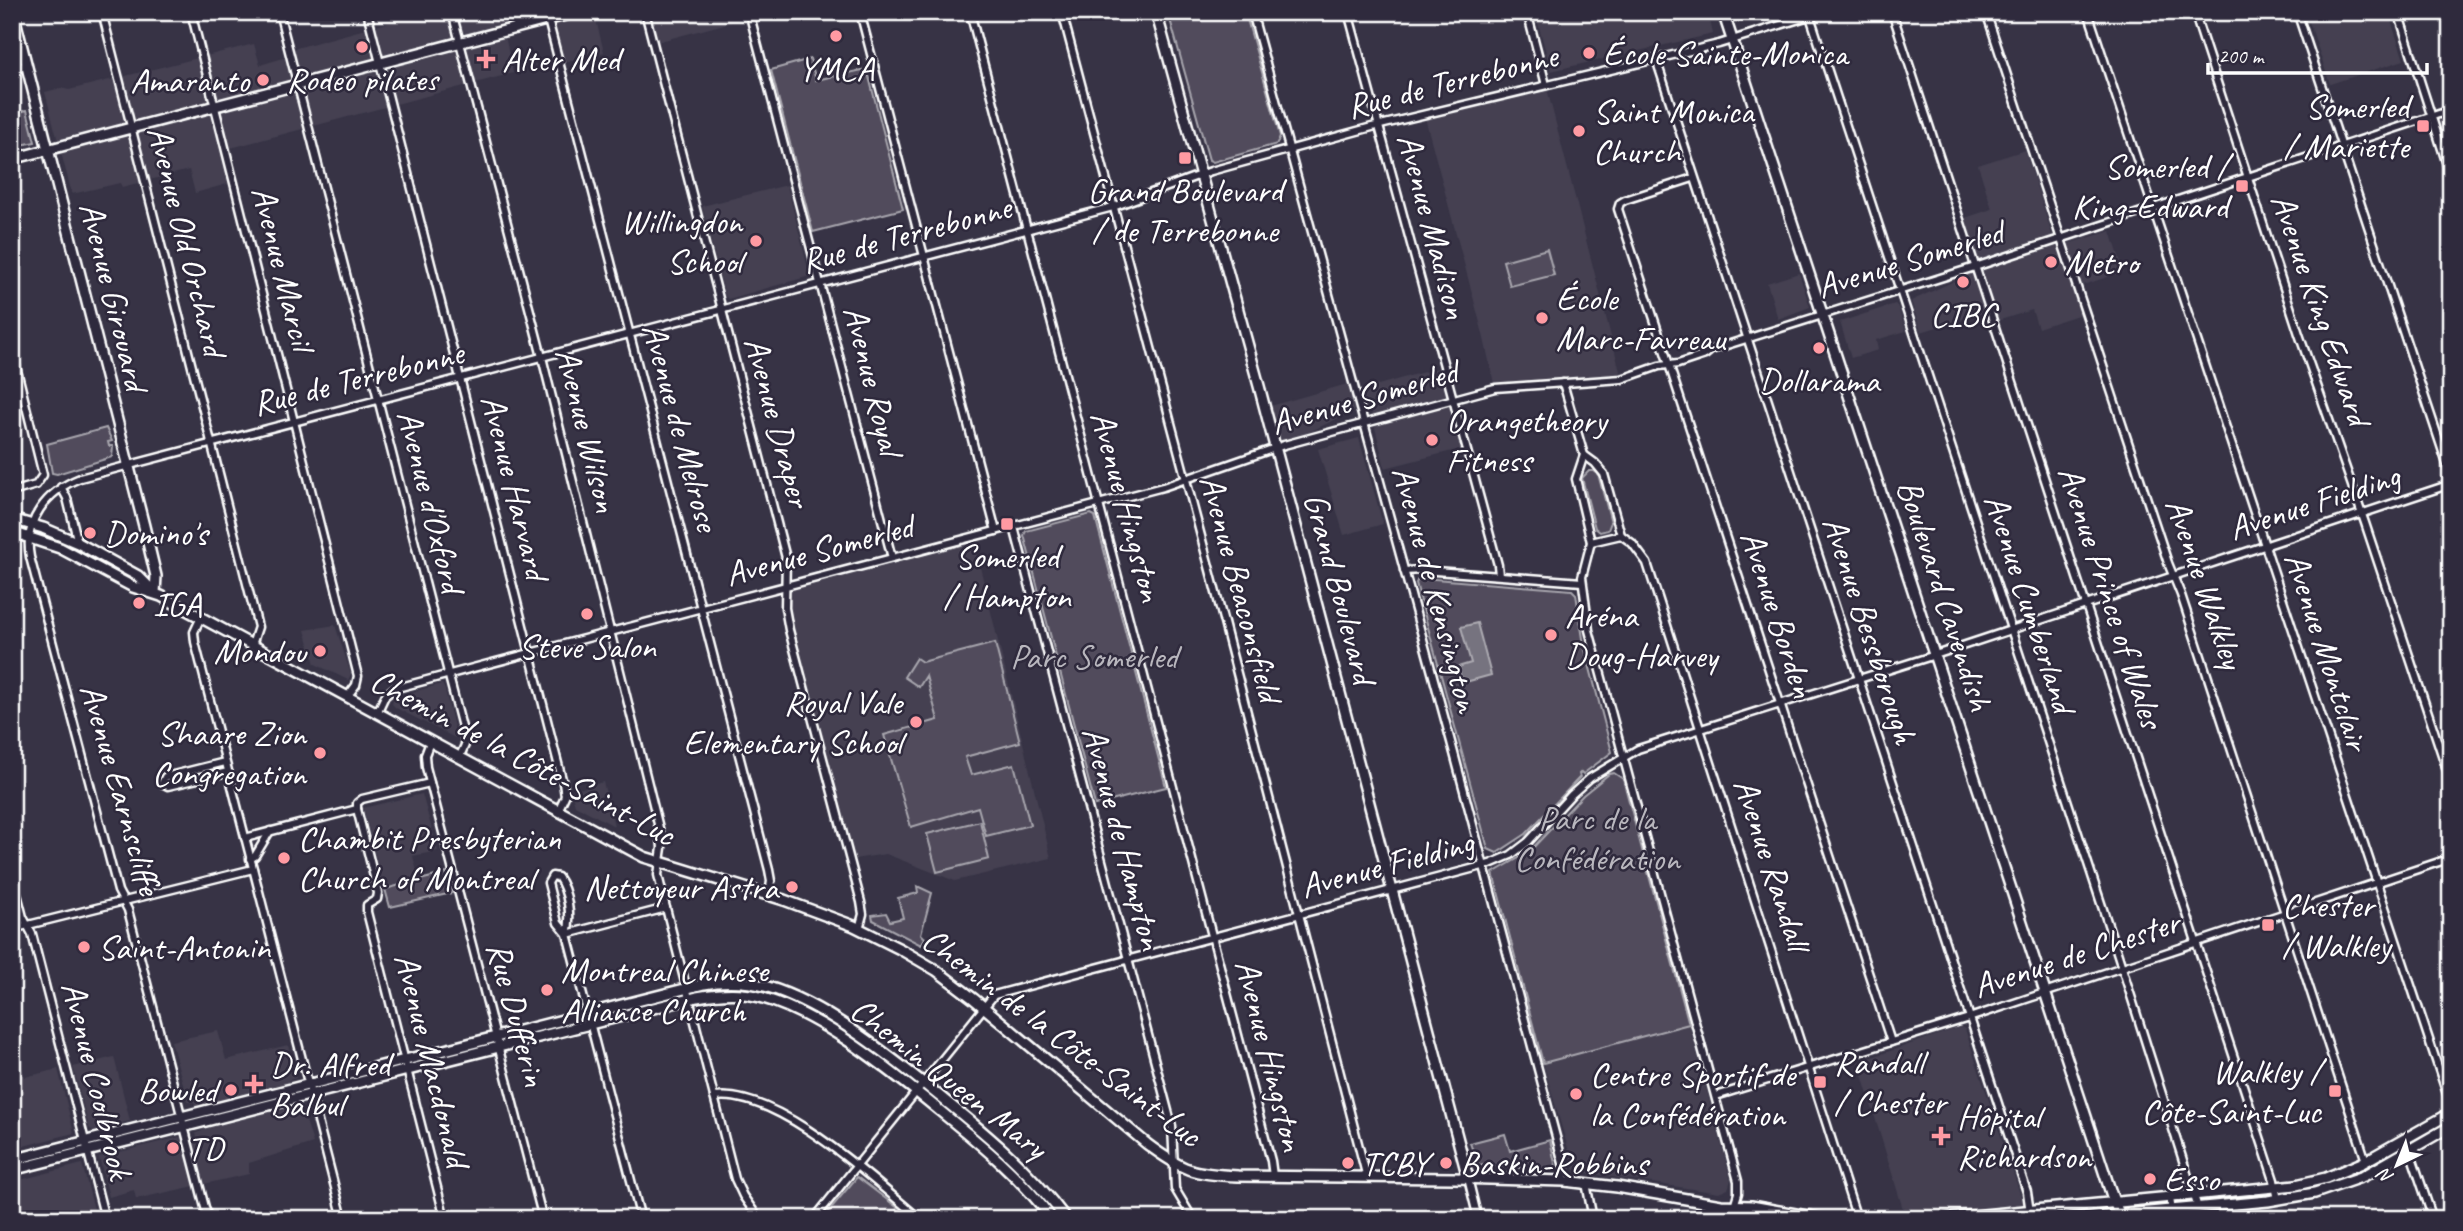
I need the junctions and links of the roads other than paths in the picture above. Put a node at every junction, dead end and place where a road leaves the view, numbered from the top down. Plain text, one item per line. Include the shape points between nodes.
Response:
1 (13, 12) edge
2 (102, 12) edge
3 (191, 12) edge
4 (279, 12) edge
5 (367, 12) edge
6 (452, 12) edge
7 (578, 12) edge
8 (645, 12) edge
9 (749, 12) edge
10 (860, 12) edge
11 (970, 12) edge
12 (1062, 12) edge
13 (1156, 12) edge
14 (1252, 12) edge
15 (1348, 12) edge
16 (1527, 12) edge
17 (1723, 12) edge
18 (1822, 12) edge
19 (1892, 12) edge
20 (1986, 12) edge
21 (2088, 12) edge
22 (2194, 12) edge
23 (2297, 12) edge
24 (2398, 12) edge
25 (547, 16) edge
26 (1810, 16) junction
27 (1732, 40) junction
28 (460, 42) junction
29 (1656, 59) junction
30 (380, 62) junction
31 (27, 65) junction
32 (12, 69) edge
33 (298, 84) junction
34 (1546, 85) junction
35 (215, 106) junction
36 (2451, 110) edge
37 (2431, 116) junction
38 (1379, 125) junction
39 (131, 127) junction
40 (2342, 146) junction
41 (48, 149) junction
42 (1290, 150) junction
43 (12, 159) edge
44 (1201, 174) junction
45 (2249, 177) junction
46 (2451, 177) edge
47 (1693, 178) junction
48 (1113, 207) junction
49 (2152, 209) junction
50 (1027, 229) junction
51 (2062, 239) junction
52 (923, 256) junction
53 (1975, 267) junction
54 (821, 283) junction
55 (1900, 292) junction
56 (718, 310) junction
57 (1824, 315) junction
58 (629, 334) junction
59 (1746, 339) junction
60 (12, 350) edge
61 (542, 357) junction
62 (1669, 365) junction
63 (461, 379) junction
64 (1563, 383) junction
65 (1452, 399) junction
66 (378, 400) junction
67 (294, 421) junction
68 (1364, 423) junction
69 (212, 443) junction
70 (1275, 449) junction
71 (1584, 455) junction
72 (128, 465) junction
73 (2451, 476) edge
74 (1185, 481) junction
75 (2451, 484) edge
76 (61, 487) junction
77 (12, 492) edge
78 (1099, 504) junction
79 (2362, 513) junction
80 (12, 519) edge
81 (32, 524) junction
82 (1014, 527) junction
83 (996, 531) junction
84 (12, 532) edge
85 (1621, 535) junction
86 (29, 537) junction
87 (1591, 542) junction
88 (78, 543) junction
89 (2265, 546) junction
90 (892, 558) junction
91 (1404, 571) junction
92 (1499, 575) junction
93 (2173, 576) junction
94 (1582, 582) junction
95 (786, 586) junction
96 (155, 593) junction
97 (2087, 605) junction
98 (701, 608) junction
99 (201, 618) junction
100 (2011, 629) junction
101 (611, 633) junction
102 (252, 645) junction
103 (530, 653) junction
104 (1935, 654) junction
105 (448, 675) junction
106 (1858, 679) junction
107 (347, 697) junction
108 (1780, 704) junction
109 (377, 713) junction
110 (1701, 729) junction
111 (429, 741) junction
112 (1623, 757) junction
113 (459, 758) junction
114 (225, 762) junction
115 (228, 772) junction
116 (2451, 782) edge
117 (430, 783) junction
118 (357, 809) junction
119 (558, 811) junction
120 (270, 831) junction
121 (245, 838) junction
122 (2451, 858) edge
123 (250, 859) junction
124 (660, 863) junction
125 (1484, 866) junction
126 (253, 869) junction
127 (12, 874) edge
128 (2377, 883) junction
129 (1392, 891) junction
130 (769, 895) junction
131 (124, 902) junction
132 (666, 908) junction
133 (2284, 913) junction
134 (1300, 914) junction
135 (28, 926) junction
136 (12, 929) edge
137 (859, 929) junction
138 (567, 934) junction
139 (1213, 937) junction
140 (2196, 942) junction
141 (1128, 960) junction
142 (2122, 967) junction
143 (686, 989) junction
144 (2046, 991) junction
145 (689, 999) junction
146 (983, 1007) junction
147 (587, 1014) junction
148 (1969, 1017) junction
149 (590, 1025) junction
150 (496, 1036) junction
151 (1891, 1042) junction
152 (499, 1049) junction
153 (405, 1059) junction
154 (1810, 1068) junction
155 (408, 1071) junction
156 (308, 1083) junction
157 (923, 1083) junction
158 (916, 1092) junction
159 (311, 1095) junction
160 (1716, 1096) junction
161 (714, 1097) junction
162 (2451, 1106) edge
163 (2451, 1113) edge
164 (181, 1116) junction
165 (2451, 1125) edge
166 (184, 1126) junction
167 (2404, 1140) junction
168 (86, 1146) junction
169 (2410, 1149) junction
170 (12, 1160) edge
171 (2367, 1161) junction
172 (1173, 1163) junction
173 (856, 1166) junction
174 (12, 1170) edge
175 (2372, 1171) junction
176 (1273, 1176) junction
177 (1367, 1178) junction
178 (1468, 1178) junction
179 (1565, 1181) junction
180 (1586, 1183) junction
181 (2276, 1188) junction
182 (2196, 1196) junction
183 (2170, 1198) junction
184 (2278, 1200) junction
185 (2112, 1201) junction
186 (2198, 1208) junction
187 (1732, 1211) edge
188 (2172, 1214) edge
189 (2013, 1215) edge
190 (2030, 1215) edge
191 (2107, 1217) edge
192 (2121, 1217) edge
193 (105, 1219) edge
194 (208, 1219) edge
195 (343, 1219) edge
196 (445, 1219) edge
197 (543, 1219) edge
198 (641, 1219) edge
199 (759, 1219) edge
200 (814, 1219) edge
201 (920, 1219) edge
202 (1052, 1219) edge
203 (1066, 1219) edge
204 (1193, 1219) edge
205 (1478, 1219) edge
206 (1593, 1219) edge
207 (1760, 1219) edge
208 (1824, 1219) edge
209 (1857, 1219) edge
210 (1942, 1219) edge
211 (2073, 1219) edge
212 (2433, 1219) edge

1 - 31 street, Avenue Girouard
2 - 39 street, Avenue Old Orchard
3 - 35 street, Avenue Marcil
4 - 33 street, Avenue d'Oxford
5 - 30 street, Avenue Harvard
6 - 28 street, Avenue Wilson
7 - 25 street
8 - 56 street, Avenue Draper
9 - 54 street, Avenue Royal
10 - 52 street
11 - 50 street, Avenue Hingston
12 - 48 street, Avenue Beaconsfield
13 - 44 street, Grand Boulevard
14 - 42 street, Avenue de Kensington
15 - 38 street, Avenue Madison
16 - 34 street
17 - 27 street, Boulevard Cavendish
18 - 26 street, Rue de Terrebonne
19 - 53 street, Avenue Prince of Wales
20 - 51 street, Avenue Walkley
21 - 49 street, Avenue Montclair
22 - 45 street, Avenue King Edward
23 - 40 street
24 - 37 street
25 - 28 street
25 - 58 street, Avenue de Melrose
26 - 27 street, Rue de Terrebonne
26 - 55 street, Avenue Cumberland
27 - 29 street, Rue de Terrebonne
27 - 57 street, Boulevard Cavendish
28 - 30 street
28 - 61 street, Avenue Wilson
29 - 34 street, Rue de Terrebonne
29 - 47 street, Avenue Bessborough
30 - 33 street
30 - 63 street, Avenue Harvard
31 - 32 street
31 - 41 street, Avenue Girouard
33 - 35 street
33 - 66 street, Avenue d'Oxford
34 - 38 street, Rue de Terrebonne
35 - 39 street
35 - 67 street, Avenue Marcil
36 - 37 street, Avenue Somerled
37 - 40 street, Avenue Somerled
37 - 46 street
38 - 42 street, Rue de Terrebonne
38 - 65 street, Avenue Madison
39 - 41 street
39 - 69 street, Avenue Old Orchard
40 - 45 street, Avenue Somerled
40 - 73 street
41 - 43 street
41 - 72 street, Avenue Girouard
42 - 44 street, Rue de Terrebonne
42 - 68 street, Avenue de Kensington
44 - 48 street, Rue de Terrebonne
44 - 70 street, Grand Boulevard
45 - 49 street, Avenue Somerled
45 - 79 street, Avenue King Edward
47 - 59 street, Avenue Bessborough
47 - 62 street, Avenue Borden via 1620,203 1618,209
48 - 50 street, Rue de Terrebonne
48 - 74 street, Avenue Beaconsfield
49 - 51 street, Avenue Somerled
49 - 89 street, Avenue Montclair
50 - 52 street, Rue de Terrebonne
50 - 78 street, Avenue Hingston
51 - 53 street, Avenue Somerled
51 - 93 street, Avenue Walkley
52 - 54 street, Rue de Terrebonne
52 - 83 street
53 - 55 street, Avenue Somerled
53 - 97 street, Avenue Prince of Wales
54 - 56 street, Rue de Terrebonne
54 - 90 street, Avenue Royal
55 - 57 street, Avenue Somerled
55 - 100 street, Avenue Cumberland
56 - 58 street, Rue de Terrebonne
56 - 95 street, Avenue Draper via 786,558
57 - 59 street, Avenue Somerled
57 - 104 street, Boulevard Cavendish
58 - 61 street, Rue de Terrebonne
58 - 98 street, Avenue de Melrose
59 - 62 street, Avenue Somerled
59 - 106 street, Avenue Bessborough
60 - 77 street via 43,472 36,485
61 - 63 street, Rue de Terrebonne
61 - 101 street, Avenue Wilson
62 - 64 street, Avenue Somerled via 1622,379
62 - 108 street, Avenue Borden
63 - 66 street, Rue de Terrebonne
63 - 103 street, Avenue Harvard
64 - 65 street, Avenue Somerled via 1502,387
64 - 71 street
65 - 68 street, Avenue Somerled
65 - 92 street, Avenue Madison
66 - 67 street, Rue de Terrebonne
66 - 105 street, Avenue d'Oxford
67 - 69 street, Rue de Terrebonne
67 - 107 street, Avenue Marcil via 358,676
68 - 70 street, Avenue Somerled
68 - 91 street, Avenue de Kensington
69 - 72 street, Rue de Terrebonne
69 - 102 street, Avenue Old Orchard via 258,627
70 - 74 street, Avenue Somerled
70 - 129 street, Grand Boulevard
71 - 85 street, Avenue Randall via 1604,474
71 - 87 street via 1576,479
72 - 76 street, Rue de Terrebonne
72 - 96 street, Avenue Girouard via 156,573
74 - 78 street, Avenue Somerled
74 - 134 street, Avenue Beaconsfield
75 - 79 street, Avenue Fielding
76 - 81 street, Rue de Terrebonne
76 - 88 street
78 - 82 street, Avenue Somerled
78 - 139 street, Avenue Hingston
79 - 89 street, Avenue Fielding
79 - 116 street, Avenue King Edward
80 - 81 street, Chemin de la Côte-Saint-Luc
81 - 86 street, Rue de Terrebonne
81 - 88 street, Chemin de la Côte-Saint-Luc
82 - 83 street, Avenue Somerled
82 - 141 street, Avenue de Hampton
83 - 90 street, Avenue Somerled
84 - 86 street, Chemin de la Côte-Saint-Luc
85 - 87 street
85 - 110 street, Avenue Randall via 1647,563
86 - 96 street, Chemin de la Côte-Saint-Luc
86 - 131 street, Avenue Earnscliffe via 30,557
87 - 94 street
88 - 96 street, Chemin de la Côte-Saint-Luc via 138,576
89 - 93 street, Avenue Fielding
89 - 128 street, Avenue Montclair
90 - 95 street, Avenue Somerled
91 - 92 street
91 - 125 street, Avenue de Kensington
92 - 94 street
93 - 97 street, Avenue Fielding
93 - 133 street, Avenue Walkley
94 - 112 street via 1592,641
95 - 98 street, Avenue Somerled
95 - 137 street, Avenue Draper via 789,630 861,902
96 - 99 street, Chemin de la Côte-Saint-Luc
97 - 100 street, Avenue Fielding
97 - 140 street, Avenue Prince of Wales
98 - 101 street, Avenue Somerled
98 - 130 street, Avenue de Melrose via 771,876
99 - 102 street, Chemin de la Côte-Saint-Luc
99 - 114 street via 194,638
100 - 104 street, Avenue Fielding
100 - 142 street, Avenue Cumberland
101 - 103 street, Avenue Somerled
101 - 124 street, Avenue Wilson via 660,833
102 - 107 street, Chemin de la Côte-Saint-Luc
103 - 105 street, Avenue Somerled
103 - 119 street, Avenue Harvard via 564,790
104 - 106 street, Avenue Fielding
104 - 144 street, Boulevard Cavendish
105 - 109 street, Avenue Somerled via 391,690
105 - 113 street, Avenue d'Oxford via 465,739
106 - 108 street, Avenue Fielding
106 - 148 street, Avenue Bessborough
107 - 109 street, Chemin de la Côte-Saint-Luc
108 - 110 street, Avenue Fielding
108 - 151 street, Avenue Borden
109 - 111 street, Chemin de la Côte-Saint-Luc
110 - 112 street, Avenue Fielding
110 - 154 street, Avenue Randall
111 - 113 street, Chemin de la Côte-Saint-Luc
111 - 117 street, Rue Dufferin via 425,758
112 - 125 street, Avenue Fielding via 1580,787 1524,845
112 - 160 street
113 - 119 street, Chemin de la Côte-Saint-Luc
114 - 115 street
114 - 115 street via 165,777 162,783 168,786
115 - 121 street
117 - 118 street via 362,799
117 - 150 street, Rue Dufferin
118 - 120 street
118 - 153 street, Avenue Macdonald via 378,892 377,900 366,906 367,915
119 - 124 street, Chemin de la Côte-Saint-Luc
120 - 121 street
120 - 123 street
121 - 123 street
122 - 128 street, Avenue de Chester
123 - 126 street
124 - 130 street, Chemin de la Côte-Saint-Luc
124 - 132 street, Avenue Wilson
125 - 129 street, Avenue Fielding
125 - 179 street, Avenue de Kensington
126 - 131 street
126 - 156 street
127 - 135 street, Avenue Coolbrook
128 - 133 street, Avenue de Chester
128 - 162 street, Avenue Montclair
129 - 134 street, Avenue Fielding
129 - 178 street, Grand Boulevard
130 - 137 street, Chemin de la Côte-Saint-Luc
131 - 135 street
131 - 164 street, Avenue Earnscliffe
132 - 138 street
132 - 143 street, Avenue Wilson
133 - 140 street, Avenue de Chester
133 - 171 street, Avenue Walkley
134 - 139 street, Avenue Fielding
134 - 177 street, Avenue Beaconsfield
135 - 136 street
135 - 168 street, Avenue Coolbrook
137 - 146 street, Chemin de la Côte-Saint-Luc via 918,959
138 - 138 street via 571,921 561,883 552,876 548,883 557,921
138 - 147 street
139 - 141 street, Avenue Fielding
139 - 176 street, Avenue Hingston
140 - 142 street, Avenue de Chester
140 - 181 street, Avenue Prince of Wales
141 - 146 street, Avenue Fielding via 998,993
141 - 172 street, Avenue de Hampton via 1173,1133
142 - 144 street, Avenue de Chester
142 - 182 street, Avenue Cumberland
143 - 145 street, Avenue Wilson
143 - 147 street, Chemin Queen Mary
143 - 157 street, Chemin Queen Mary via 730,981 780,992 844,1026
144 - 148 street, Avenue de Chester
144 - 185 street, Boulevard Cavendish
145 - 149 street, Chemin Queen Mary
145 - 158 street, Chemin Queen Mary via 731,993 774,1002 844,1039
145 - 161 street, Avenue Wilson
146 - 157 street
146 - 172 street, Chemin de la Côte-Saint-Luc
147 - 149 street
147 - 150 street, Chemin Queen Mary
148 - 151 street, Avenue de Chester
148 - 190 street, Avenue Bessborough via 2027,1192
149 - 152 street, Chemin Queen Mary
149 - 198 street
150 - 152 street, Rue Dufferin
150 - 153 street, Chemin Queen Mary
151 - 154 street, Avenue de Chester
152 - 155 street, Chemin Queen Mary
152 - 197 street, Rue Dufferin
153 - 155 street, Avenue Macdonald
153 - 156 street, Chemin Queen Mary
154 - 160 street, Avenue de Chester
154 - 209 street, Avenue Randall
155 - 159 street, Chemin Queen Mary
155 - 196 street, Avenue Macdonald
156 - 159 street
156 - 164 street, Chemin Queen Mary
157 - 158 street
157 - 203 street, Chemin Queen Mary via 1005,1149
158 - 173 street
158 - 202 street, Chemin Queen Mary via 997,1158
159 - 166 street, Chemin Queen Mary
159 - 195 street
160 - 187 street via 1738,1181
161 - 173 street via 743,1097 773,1109
161 - 199 street, Avenue Wilson via 737,1183
163 - 167 street
164 - 166 street, Avenue Earnscliffe
164 - 168 street, Chemin Queen Mary
165 - 169 street
166 - 168 street, Chemin Queen Mary
166 - 194 street, Avenue Earnscliffe
167 - 169 street
167 - 171 street
168 - 170 street, Chemin Queen Mary
168 - 174 street, Chemin Queen Mary
168 - 193 street, Avenue Coolbrook
169 - 175 street
169 - 212 street
171 - 175 street, Avenue Walkley
171 - 181 street via 2326,1178
172 - 176 street, Chemin de la Côte-Saint-Luc via 1206,1174
172 - 204 street, Avenue de Hampton via 1175,1189
173 - 200 street
173 - 201 street
175 - 184 street via 2325,1190
176 - 177 street, Chemin de la Côte-Saint-Luc
177 - 178 street, Chemin de la Côte-Saint-Luc
178 - 179 street, Chemin de la Côte-Saint-Luc
178 - 205 street
179 - 180 street, Chemin de la Côte-Saint-Luc
180 - 187 street, Chemin de la Côte-Saint-Luc via 1721,1205
180 - 206 street
181 - 182 street
181 - 184 street, Avenue Prince of Wales
182 - 183 street
182 - 186 street, Avenue Cumberland
183 - 185 street
183 - 188 street
184 - 186 street
185 - 190 street
185 - 191 street
185 - 192 street, Boulevard Cavendish
186 - 188 street
187 - 207 street, Chemin de la Côte-Saint-Luc
187 - 208 street, Chemin de la Côte-Saint-Luc via 1753,1206
188 - 192 street
189 - 190 street
189 - 210 street
191 - 192 street
191 - 211 street

